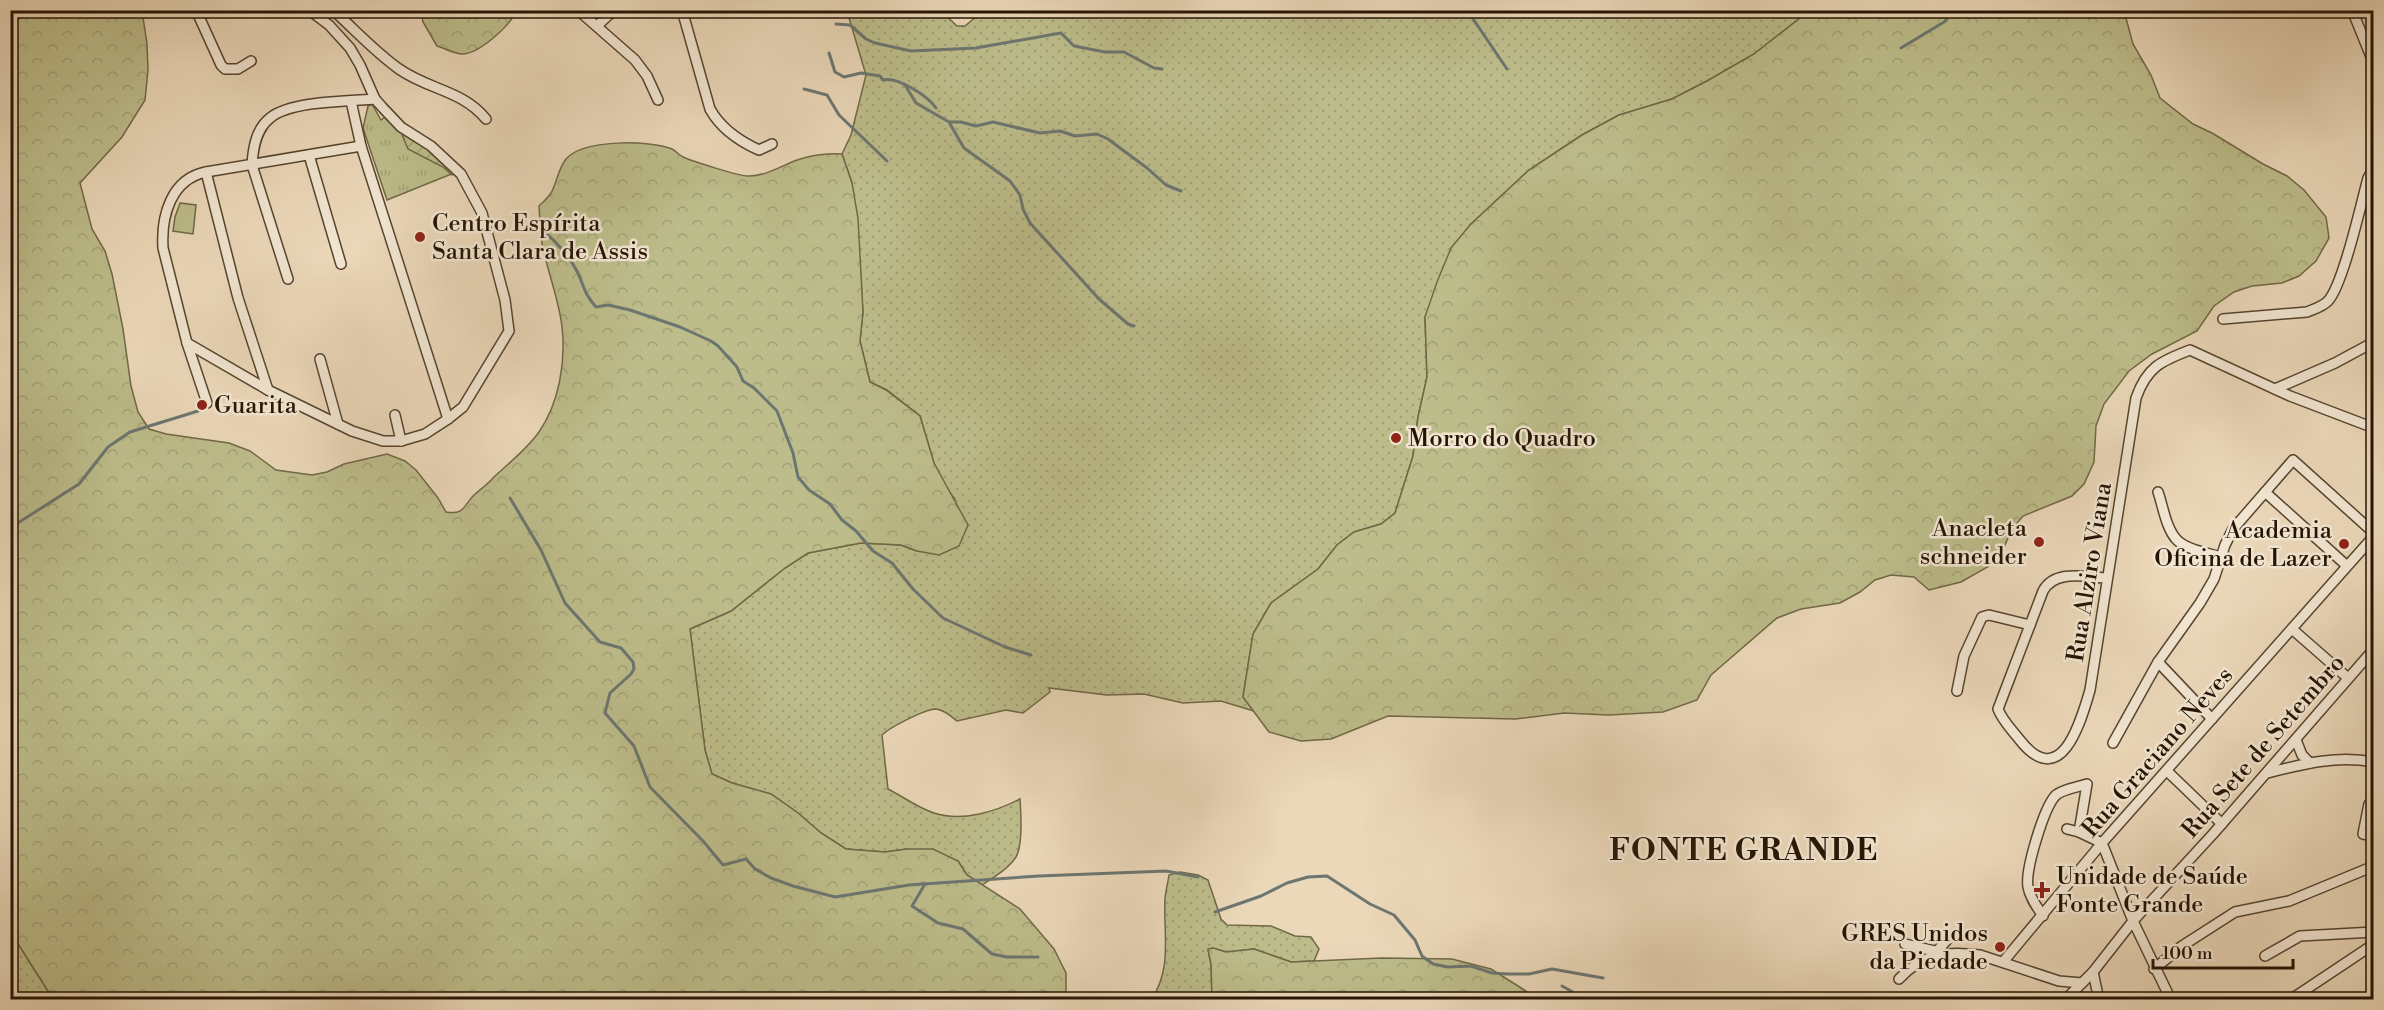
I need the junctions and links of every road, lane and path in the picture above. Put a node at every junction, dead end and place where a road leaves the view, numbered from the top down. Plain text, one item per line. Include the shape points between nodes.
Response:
1 (196, 10) edge
2 (309, 10) edge
3 (333, 10) edge
4 (578, 10) edge
5 (614, 10) edge
6 (682, 10) edge
7 (2352, 10) edge
8 (597, 26) junction
9 (251, 61) dead end
10 (2373, 64) edge
11 (375, 99) junction
12 (658, 100) dead end
13 (351, 101) junction
14 (486, 119) dead end
15 (772, 144) dead end
16 (361, 146) junction
17 (309, 155) junction
18 (252, 165) junction
19 (2373, 168) edge
20 (201, 173) junction
21 (341, 264) dead end
22 (288, 279) dead end
23 (2223, 319) dead end
24 (2373, 342) edge
25 (187, 343) junction
26 (320, 359) dead end
27 (2275, 389) junction
28 (268, 390) junction
29 (207, 403) dead end
30 (395, 415) dead end
31 (448, 419) junction
32 (338, 424) junction
33 (2373, 428) edge
34 (401, 441) junction
35 (2158, 492) dead end
36 (2265, 492) junction
37 (2373, 534) edge
38 (2222, 556) junction
39 (2346, 565) junction
40 (2107, 578) junction
41 (2030, 625) junction
42 (2292, 629) junction
43 (2373, 649) edge
44 (2158, 662) junction
45 (2348, 678) junction
46 (1957, 691) dead end
47 (2212, 719) junction
48 (2296, 740) junction
49 (2113, 743) dead end
50 (2373, 762) edge
51 (2310, 763) junction
52 (2167, 771) junction
53 (2267, 772) junction
54 (2369, 804) dead end
55 (2222, 824) junction
56 (2067, 829) dead end
57 (2079, 832) junction
58 (2373, 836) edge
59 (2102, 843) junction
60 (2373, 867) edge
61 (2043, 916) junction
62 (2133, 921) junction
63 (2373, 932) edge
64 (1947, 940) dead end
65 (1905, 944) dead end
66 (2373, 944) edge
67 (1940, 952) junction
68 (2265, 956) dead end
69 (2003, 962) junction
70 (2154, 969) junction
71 (2093, 972) junction
72 (1899, 979) dead end
73 (2082, 983) junction
74 (2065, 999) edge
75 (2100, 999) edge
76 (2171, 999) edge
77 (2290, 999) edge

1 - 9 street via 225,69 238,69
2 - 11 street via 350,48
3 - 14 street via 399,69 418,81 463,98
4 - 8 street
5 - 8 street
6 - 15 street via 716,120 744,144 759,150
7 - 10 street
8 - 12 street via 635,60
11 - 13 street
11 - 31 street via 401,128 431,146 461,174 482,213 505,300 509,331 463,406
13 - 16 street
13 - 18 street via 276,113 258,134
16 - 17 street
16 - 31 street
17 - 18 street
17 - 21 street
18 - 20 street
18 - 22 street
19 - 23 street via 2343,267 2328,301 2307,312
20 - 25 street via 180,185 171,200 162,234 165,261
20 - 28 street
24 - 27 street
25 - 28 street
25 - 29 street
26 - 32 street
27 - 33 street
27 - 40 street, Rua Alziro Viana via 2190,350 2169,358 2142,380
28 - 32 street
30 - 34 street
31 - 34 street via 424,434
32 - 34 street via 383,441
35 - 38 street via 2177,540
36 - 37 street via 2293,460
36 - 38 street via 2233,529
36 - 39 street
37 - 39 street, Rua Graciano Neves
38 - 44 street via 2200,603
39 - 42 street, Rua Graciano Neves
40 - 41 street via 2054,578 2043,591
40 - 41 street, Rua Alziro Viana via 2090,690 2064,752 2056,758 2036,756 2028,750 1998,709
41 - 46 street via 1989,615 1982,617 1964,656
42 - 45 street
42 - 47 street, Rua Graciano Neves
43 - 45 street, Rua Sete de Setembro
44 - 47 street
44 - 49 street
45 - 48 street, Rua Sete de Setembro
47 - 52 street, Rua Graciano Neves
48 - 51 street
48 - 53 street, Rua Sete de Setembro
50 - 51 street via 2340,758
51 - 53 street
52 - 55 street
52 - 59 street, Rua Graciano Neves
53 - 55 street, Rua Sete de Setembro
54 - 58 street via 2363,834
55 - 62 street, Rua Sete de Setembro
56 - 57 street
57 - 59 street
57 - 61 street via 2087,784 2060,792 2049,806 2028,877 2030,896
59 - 61 street, Rua Graciano Neves
59 - 62 street
60 - 70 street via 2289,901 2235,912
61 - 69 street, Rua Graciano Neves
62 - 70 street
62 - 71 street, Rua Sete de Setembro
63 - 68 street via 2300,936
64 - 67 street
65 - 67 street
66 - 77 street
67 - 69 street via 1980,955
67 - 72 street via 1914,964
69 - 73 street via 2059,981
70 - 76 street
71 - 73 street, Rua Sete de Setembro
71 - 75 street
73 - 74 street, Rua Sete de Setembro

